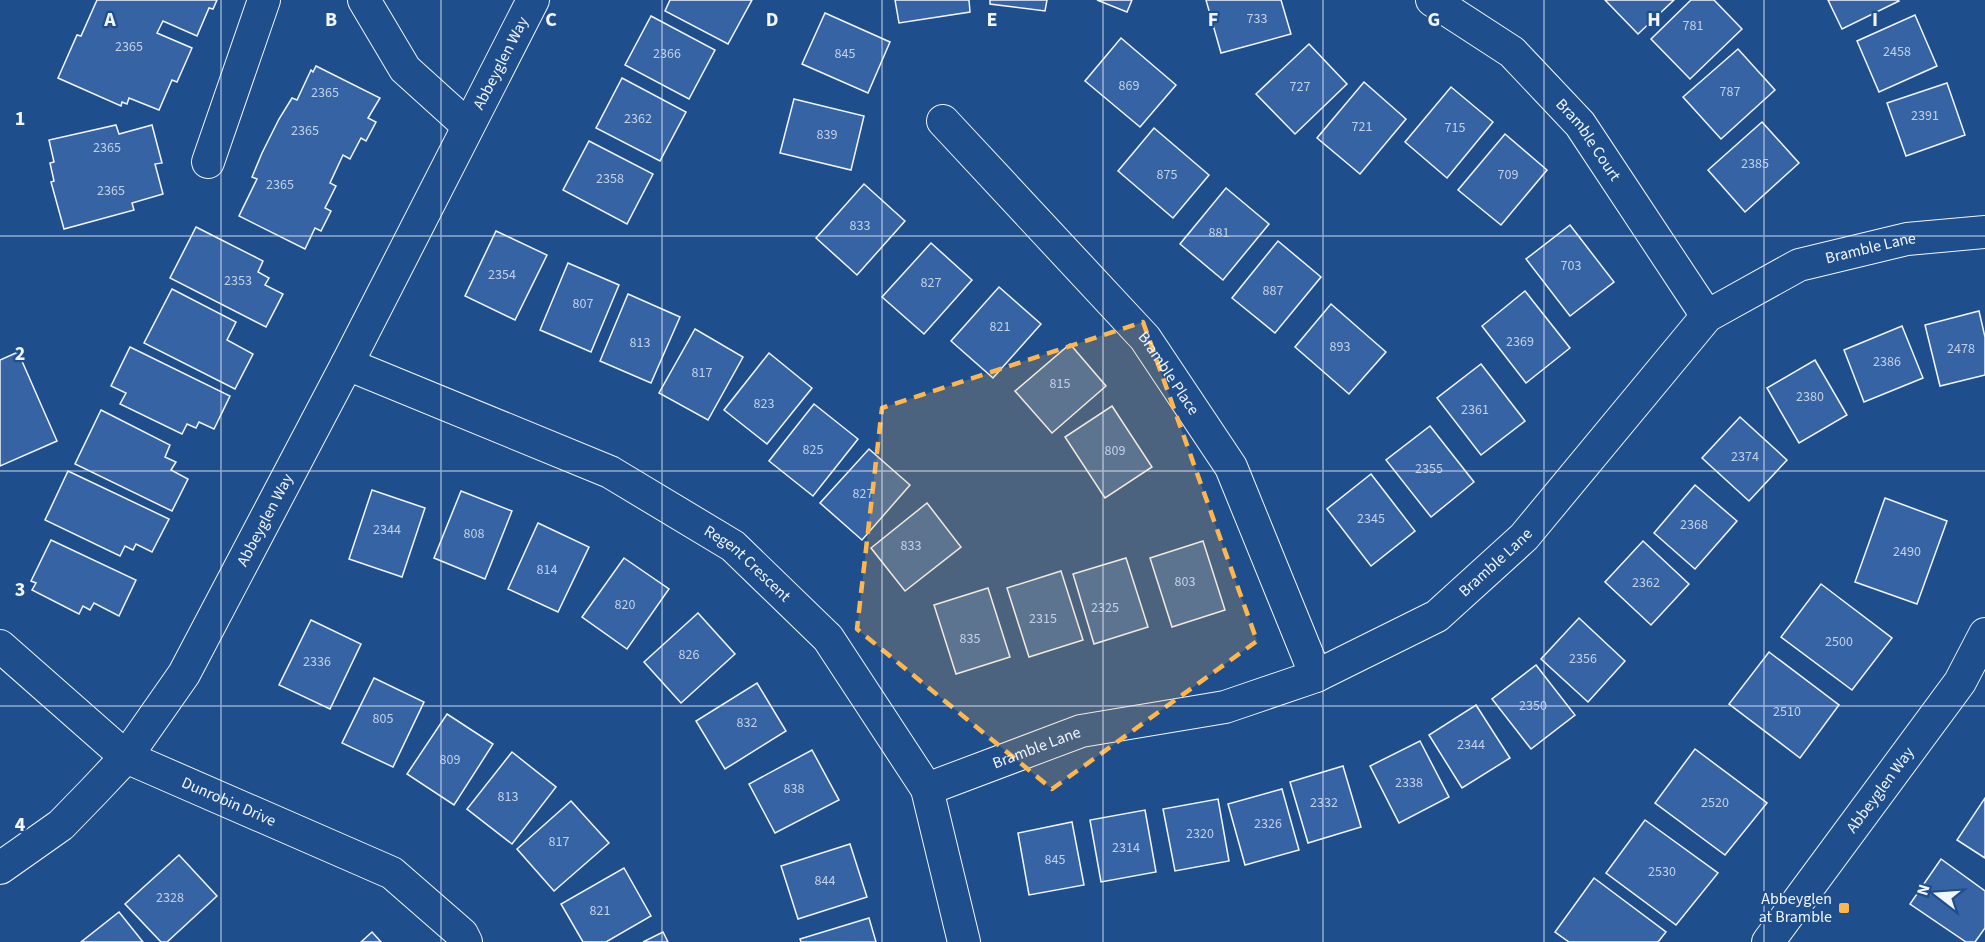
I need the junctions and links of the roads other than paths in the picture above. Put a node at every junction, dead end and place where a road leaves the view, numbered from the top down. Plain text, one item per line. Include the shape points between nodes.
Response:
1 (264, 0) edge
2 (364, 0) edge
3 (533, 0) edge
4 (1432, 0) edge
5 (943, 121) dead end
6 (468, 126) junction
7 (208, 162) dead end
8 (1985, 232) edge
9 (1707, 316) junction
10 (347, 364) junction
11 (1985, 634) edge
12 (0, 646) edge
13 (1316, 676) junction
14 (126, 757) junction
15 (927, 789) junction
16 (0, 868) edge
17 (466, 942) edge
18 (964, 942) edge
19 (1768, 942) edge

1 - 7 street
2 - 6 street, Abbeyglen Way via 405,69
3 - 6 street, Abbeyglen Way
4 - 9 street, Bramble Court via 1512,52 1580,124
5 - 13 street, Bramble Place via 1145,338 1231,467
6 - 10 street, Abbeyglen Way
8 - 9 street, Bramble Lane via 1907,239 1799,265
9 - 13 street, Bramble Lane via 1524,537 1437,616
10 - 14 street, Abbeyglen Way via 184,674
10 - 15 street, Regent Crescent via 610,472 733,546 828,638
11 - 19 street, Abbeyglen Way via 1960,682
12 - 14 street, Dunrobin Drive
13 - 15 street, Bramble Lane via 1225,707 1080,731
14 - 16 street, Abbeyglen Way via 61,825
14 - 17 street, Dunrobin Drive via 392,873 462,934
15 - 18 street, Regent Crescent

